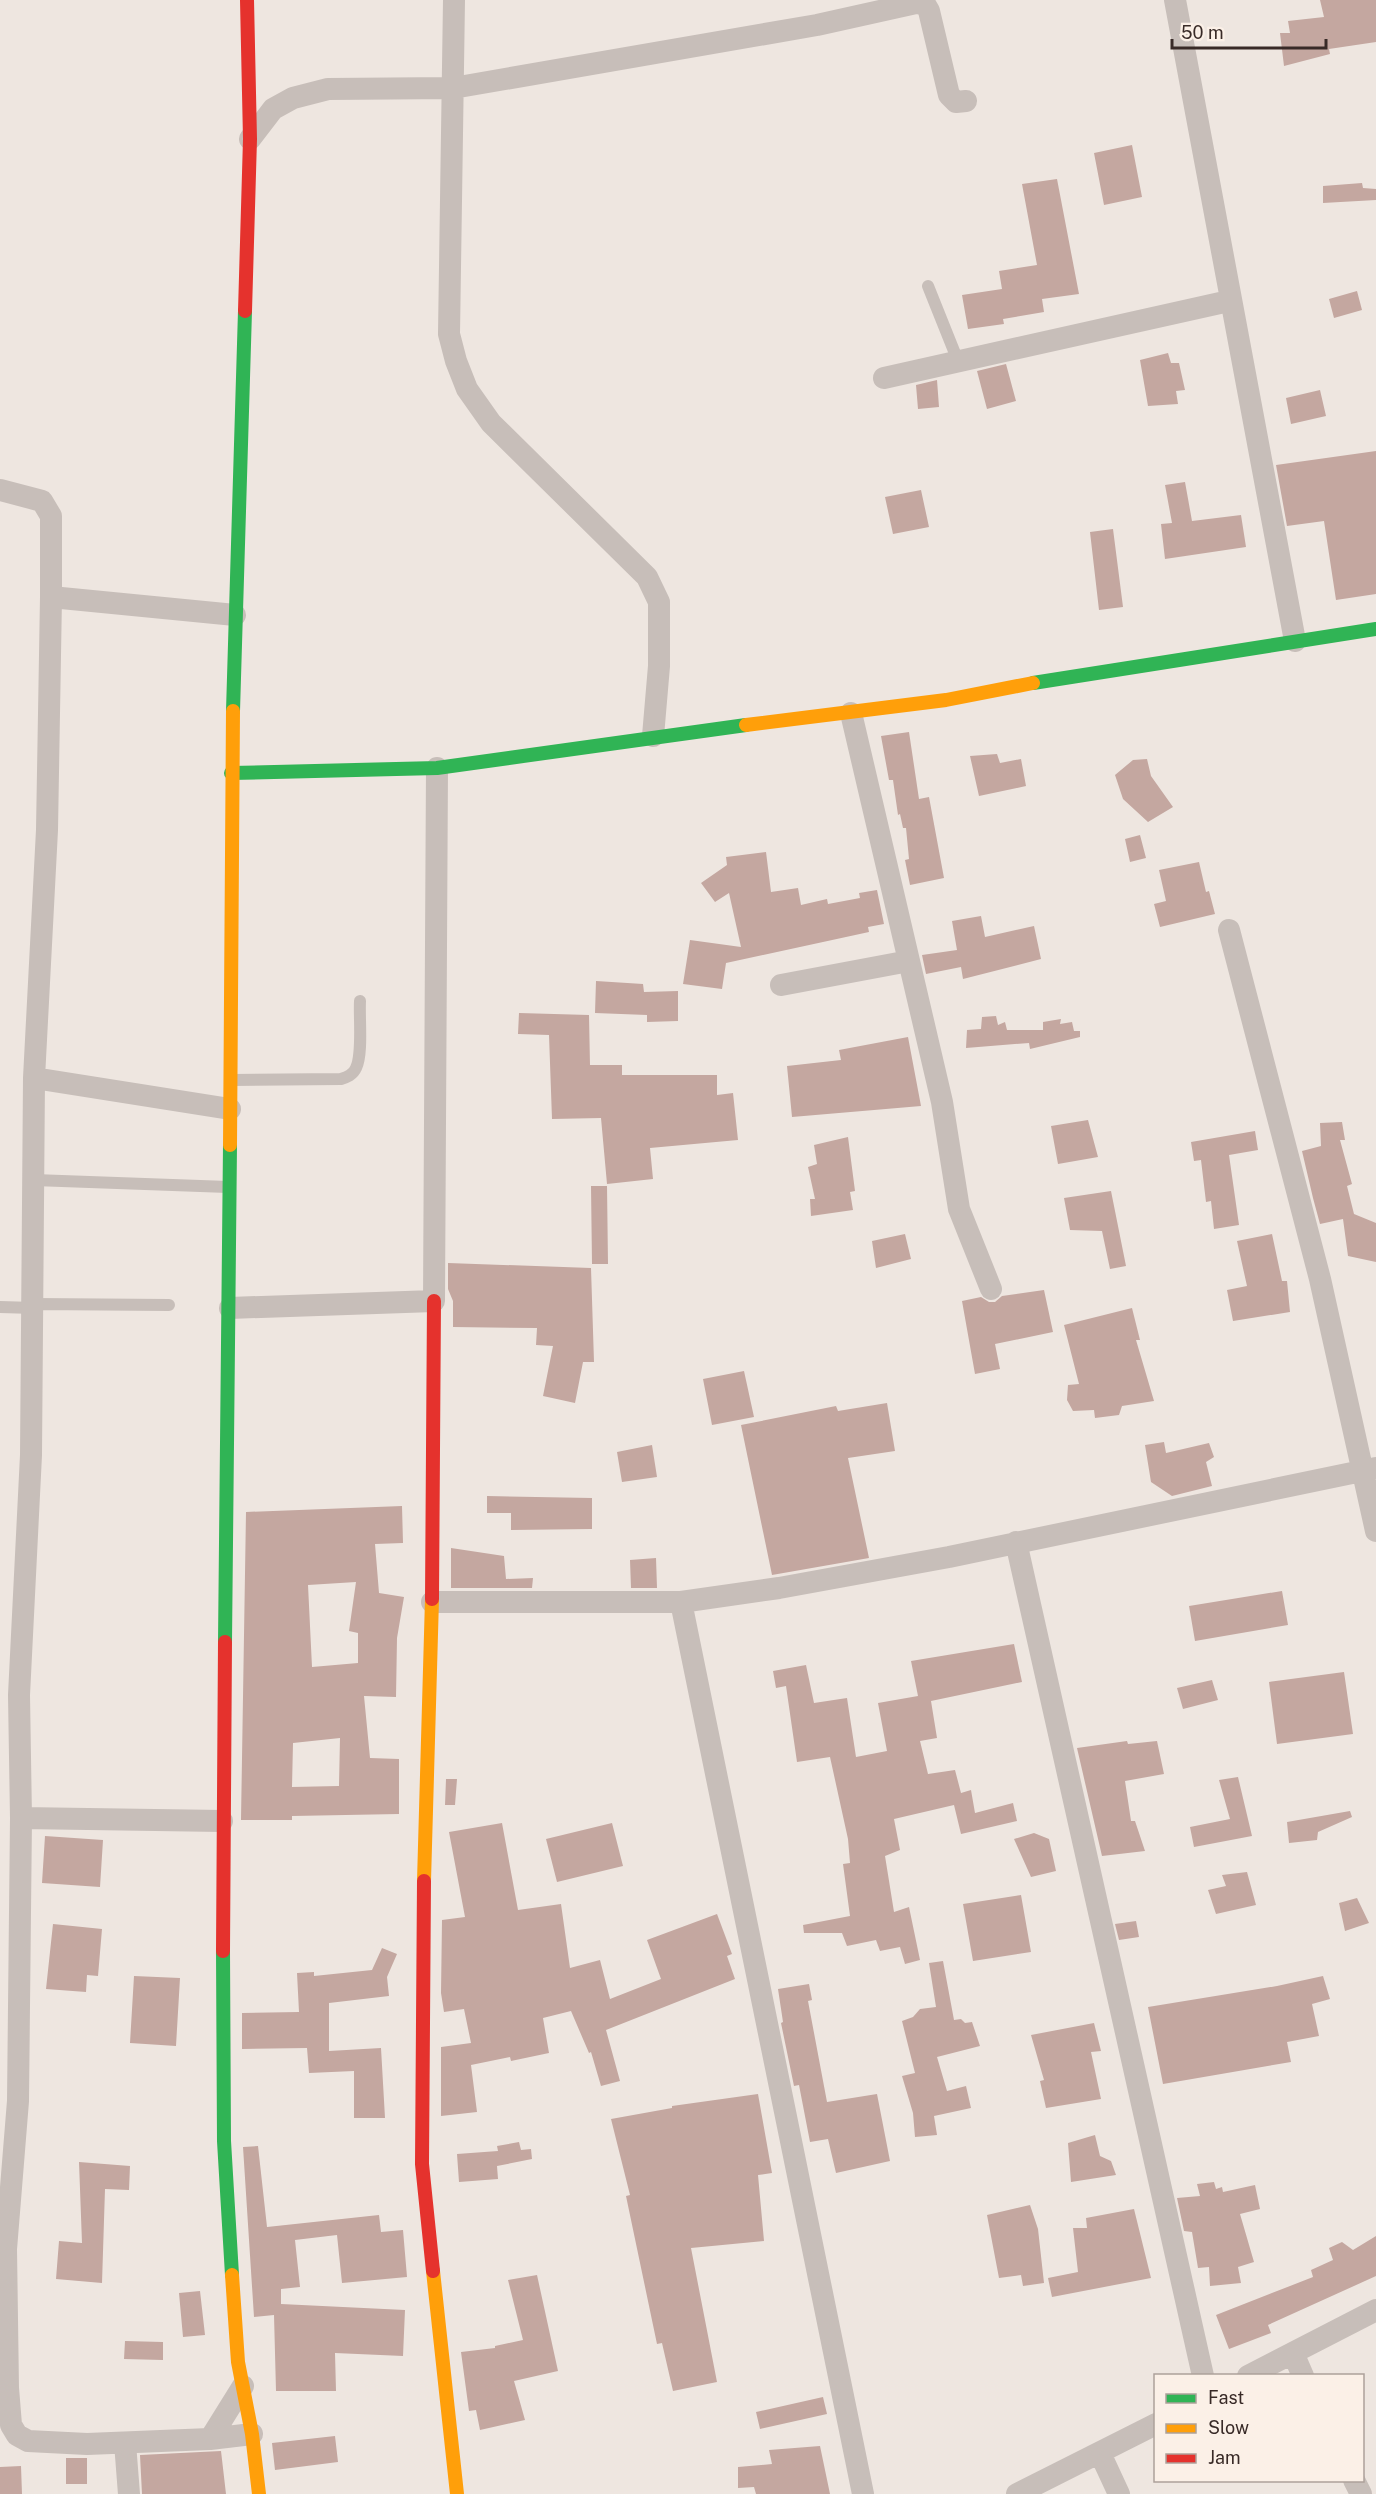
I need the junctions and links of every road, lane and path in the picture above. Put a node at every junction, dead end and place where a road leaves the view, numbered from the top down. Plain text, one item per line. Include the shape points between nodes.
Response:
1 (247, 0) edge
2 (454, 0) edge
3 (1175, 0) edge
4 (926, 2) edge
5 (453, 88) junction
6 (966, 102) dead end
7 (250, 139) junction
8 (928, 286) dead end
9 (1229, 301) junction
10 (958, 362) junction
11 (884, 378) dead end
12 (0, 490) edge
13 (51, 597) junction
14 (235, 615) junction
15 (1376, 629) edge
16 (1295, 641) junction
17 (851, 713) junction
18 (653, 736) junction
19 (437, 768) junction
20 (231, 773) junction
21 (1228, 930) dead end
22 (909, 961) junction
23 (781, 985) dead end
24 (360, 1001) dead end
25 (34, 1078) junction
26 (230, 1080) junction
27 (230, 1109) junction
28 (34, 1180) junction
29 (230, 1187) junction
30 (991, 1289) dead end
31 (434, 1301) junction
32 (169, 1305) dead end
33 (34, 1306) junction
34 (0, 1307) edge
35 (230, 1308) junction
36 (1370, 1469) edge
37 (1376, 1531) edge
38 (1016, 1542) junction
39 (432, 1602) junction
40 (681, 1602) junction
41 (14, 1808) edge
42 (222, 1821) junction
43 (1376, 2310) edge
44 (1293, 2353) junction
45 (1203, 2374) edge
46 (1252, 2374) edge
47 (1302, 2374) edge
48 (243, 2386) junction
49 (1154, 2425) edge
50 (252, 2434) junction
51 (210, 2439) junction
52 (125, 2443) junction
53 (1100, 2453) junction
54 (129, 2494) edge
55 (259, 2494) edge
56 (457, 2494) edge
57 (863, 2494) edge
58 (1017, 2494) edge
59 (1119, 2494) edge

1 - 7 street
2 - 5 street
3 - 9 street
4 - 5 street via 817,25
4 - 6 street via 949,95 957,102
5 - 7 street via 328,89 293,98 273,109
5 - 18 street via 449,334 456,361 467,389 491,423 647,577 659,602
7 - 14 street
8 - 10 lane
9 - 10 street
9 - 16 street
10 - 11 street
12 - 13 street via 42,501 51,516
13 - 14 street
13 - 25 street via 47,830
14 - 20 street
15 - 16 street
16 - 17 street
17 - 18 street
17 - 22 street
18 - 19 street
19 - 20 street
19 - 31 street
20 - 26 street
21 - 36 street
22 - 23 street
22 - 30 street via 942,1102 959,1209
24 - 26 lane via 358,1058 350,1075 341,1079
25 - 27 street
25 - 28 street
26 - 27 street
27 - 29 street
28 - 29 lane
28 - 33 street
29 - 35 street
31 - 35 street
31 - 39 street
32 - 33 lane
33 - 34 lane
33 - 41 street
35 - 42 street
36 - 37 street
36 - 38 street
38 - 40 street via 858,1574
38 - 45 street
39 - 40 street
39 - 56 street via 423,1906 422,2164
40 - 57 street
41 - 42 street
41 - 52 street via 18,2101 6,2249 11,2425 17,2435 28,2441
42 - 48 street via 224,2140 230,2265
43 - 44 street
44 - 46 street
44 - 47 street
48 - 50 street
48 - 51 street
49 - 53 street
50 - 51 street
50 - 55 street
51 - 52 street
52 - 54 street
53 - 58 street
53 - 59 street

